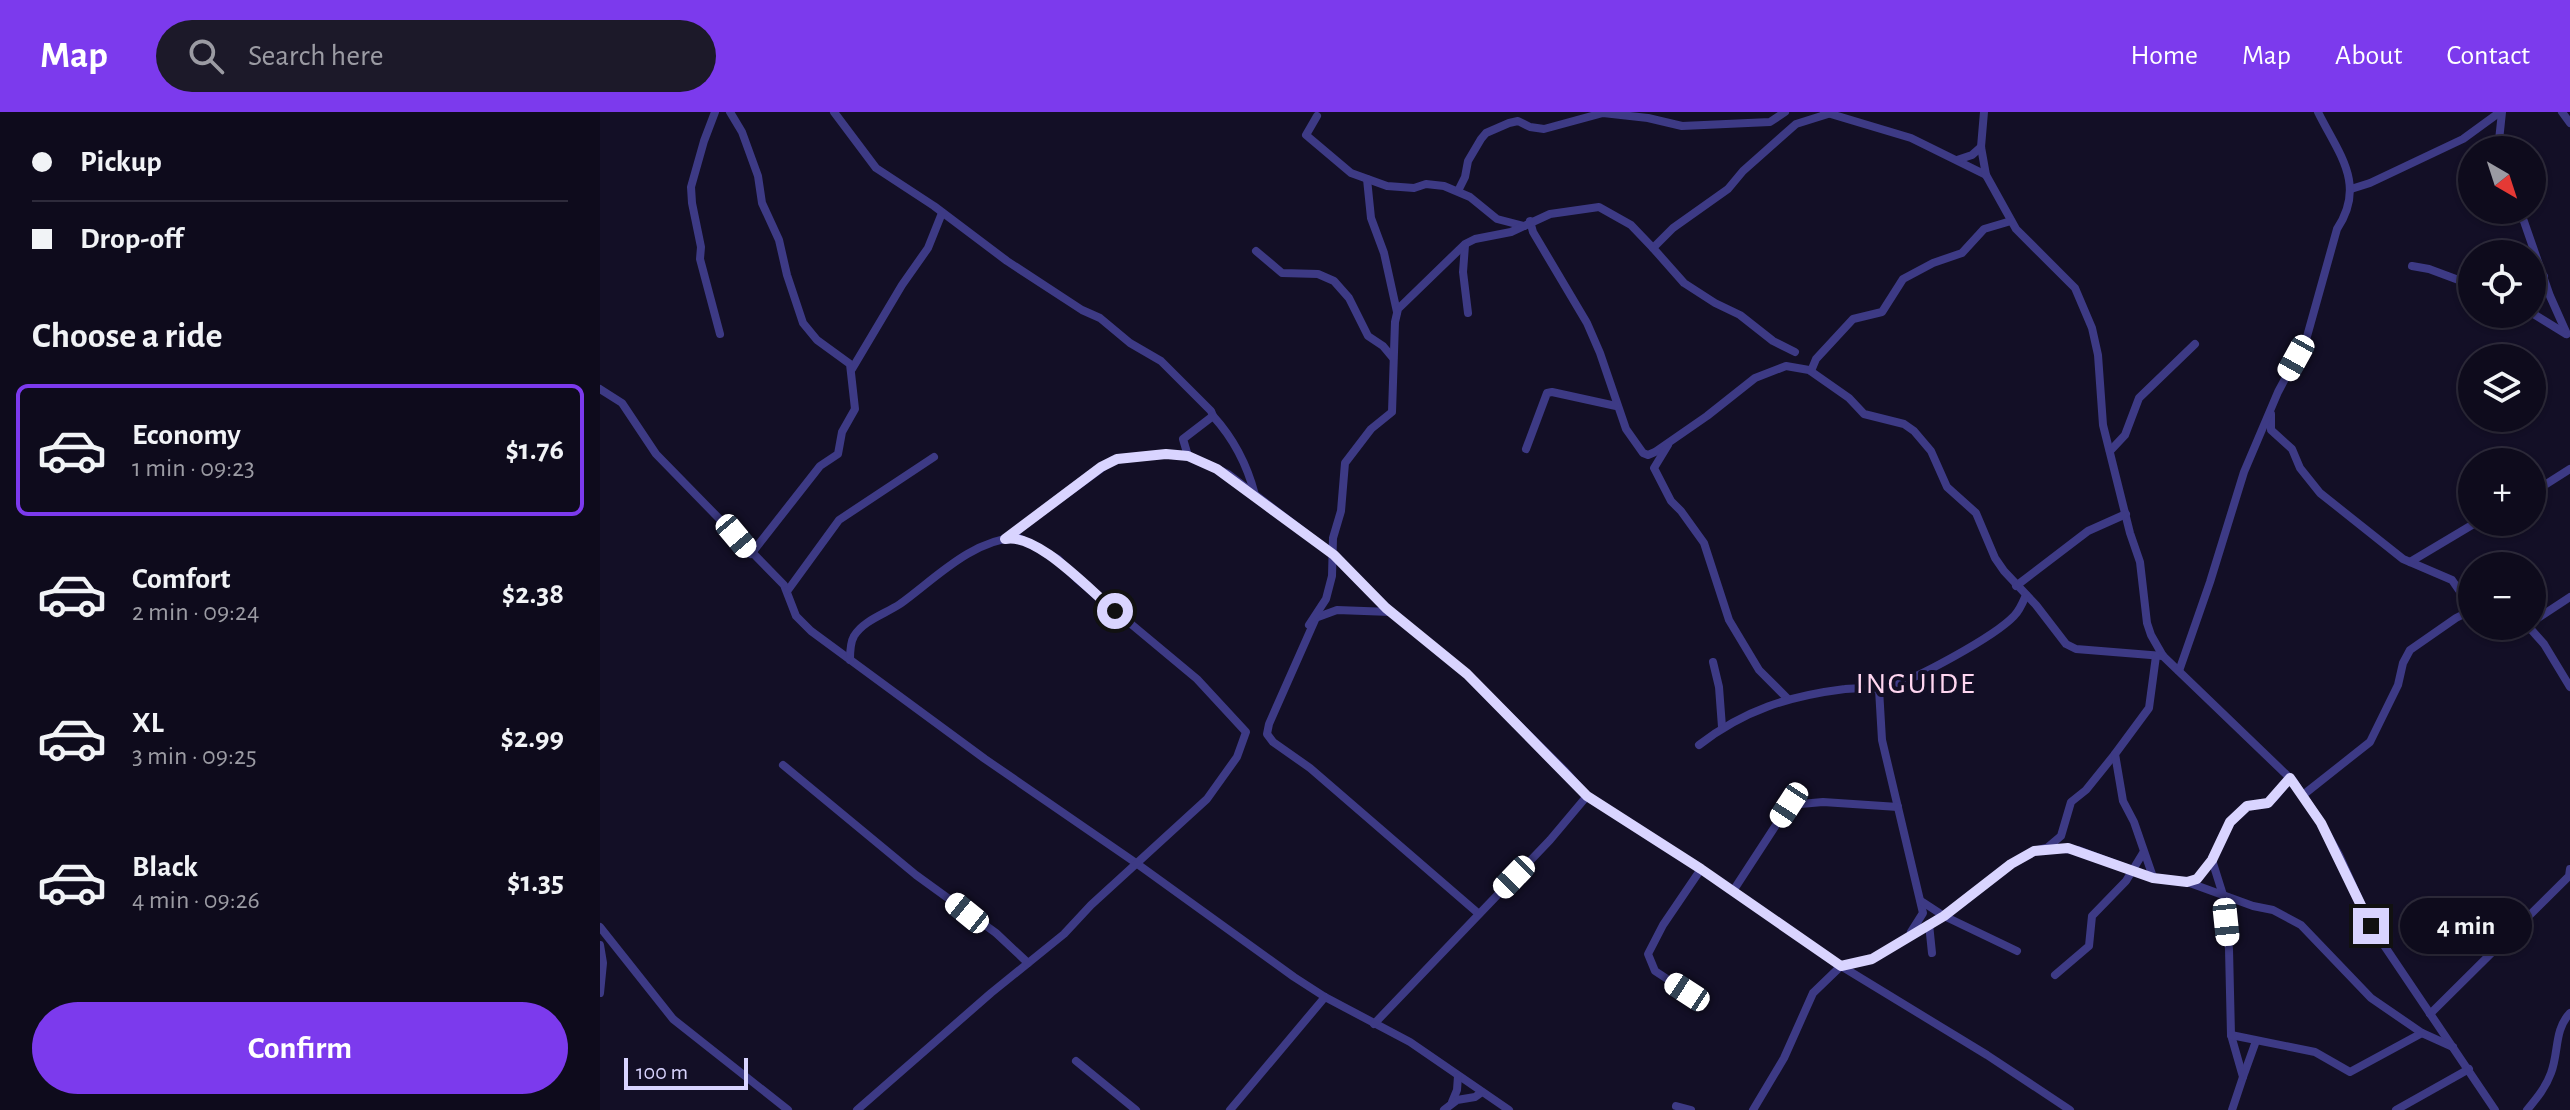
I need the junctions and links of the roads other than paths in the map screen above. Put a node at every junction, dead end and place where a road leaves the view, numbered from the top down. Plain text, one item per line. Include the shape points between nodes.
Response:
1 (715, 112) edge
2 (730, 112) edge
3 (834, 112) edge
4 (1786, 112) edge
5 (1858, 112) edge
6 (1984, 112) edge
7 (2318, 112) edge
8 (2501, 112) edge
9 (2562, 112) edge
10 (1826, 113) edge
11 (1317, 116) dead end
12 (1575, 117) edge
13 (1861, 123) junction
14 (2570, 123) edge
15 (1787, 131) junction
16 (2499, 136) edge
17 (1981, 147) junction
18 (1956, 160) junction
19 (1986, 175) junction
20 (1367, 179) junction
21 (2351, 189) junction
22 (1458, 191) junction
23 (942, 213) junction
24 (2011, 221) junction
25 (1527, 223) junction
26 (1465, 244) junction
27 (1653, 248) junction
28 (1256, 251) dead end
29 (2412, 266) dead end
30 (2458, 280) edge
31 (2546, 281) edge
32 (1397, 312) junction
33 (1468, 313) dead end
34 (2546, 322) edge
35 (720, 334) dead end
36 (2568, 336) edge
37 (2195, 344) dead end
38 (1795, 352) dead end
39 (1393, 358) junction
40 (852, 369) junction
41 (1811, 371) junction
42 (600, 389) edge
43 (1616, 406) junction
44 (2271, 409) junction
45 (1213, 416) junction
46 (1183, 439) junction
47 (1670, 441) junction
48 (1526, 449) dead end
49 (2110, 451) junction
50 (1166, 454) junction
51 (1188, 456) junction
52 (934, 457) dead end
53 (2570, 469) edge
54 (2546, 484) edge
55 (1255, 497) junction
56 (2126, 514) junction
57 (2458, 533) edge
58 (1005, 539) junction
59 (751, 554) junction
60 (1334, 555) junction
61 (2410, 562) junction
62 (2016, 586) junction
63 (2458, 589) edge
64 (788, 590) junction
65 (2026, 595) junction
66 (2570, 597) edge
67 (1392, 612) junction
68 (2546, 613) edge
69 (2458, 617) edge
70 (1315, 620) junction
71 (2541, 640) edge
72 (2159, 656) junction
73 (850, 660) junction
74 (1713, 662) dead end
75 (2179, 671) junction
76 (2570, 687) edge
77 (1879, 689) junction
78 (1788, 699) junction
79 (1722, 727) junction
80 (1699, 745) dead end
81 (2115, 754) junction
82 (783, 765) dead end
83 (2290, 778) junction
84 (2303, 795) junction
85 (1587, 796) junction
86 (1898, 807) junction
87 (2046, 848) junction
88 (2143, 853) junction
89 (2212, 860) junction
90 (1136, 863) junction
91 (1701, 869) junction
92 (2570, 869) edge
93 (2130, 871) junction
94 (2570, 876) edge
95 (2153, 878) junction
96 (2187, 882) junction
97 (1733, 891) junction
98 (2223, 895) junction
99 (1921, 901) junction
100 (1479, 914) junction
101 (1944, 916) junction
102 (1929, 924) junction
103 (600, 927) edge
104 (1908, 936) junction
105 (600, 945) edge
106 (2017, 951) dead end
107 (1932, 953) dead end
108 (1028, 963) junction
109 (1841, 966) junction
110 (2055, 975) dead end
111 (1687, 992) dead end
112 (600, 993) edge
113 (1325, 997) junction
114 (2570, 1013) edge
115 (2430, 1014) junction
116 (1374, 1024) junction
117 (2422, 1033) junction
118 (2231, 1035) junction
119 (2256, 1041) junction
120 (2454, 1047) junction
121 (1076, 1061) dead end
122 (2469, 1069) junction
123 (1458, 1076) junction
124 (2243, 1077) junction
125 (1482, 1092) junction
126 (1676, 1106) dead end
127 (863, 1108) edge
128 (1447, 1108) edge
129 (2065, 1109) edge
130 (788, 1110) edge
131 (1136, 1110) edge
132 (1230, 1110) edge
133 (1509, 1110) edge
134 (1691, 1110) edge
135 (1753, 1110) edge
136 (2232, 1110) edge
137 (2396, 1110) edge
138 (2495, 1110) edge
139 (2527, 1110) edge

1 - 35 street via 691,187 700,259
2 - 40 street via 758,176 762,203 779,240 804,325
3 - 23 street via 876,168
4 - 12 street via 1770,122 1682,126 1603,113
4 - 15 street
5 - 13 street
6 - 17 street
7 - 21 street
8 - 16 street
8 - 21 street via 2463,139
9 - 14 street
10 - 13 street
10 - 15 street
11 - 20 street via 1308,138 1346,170
12 - 22 street via 1544,129 1514,121 1486,133 1468,161
13 - 18 street via 1911,138
15 - 27 street via 1728,189
17 - 18 street
17 - 19 street
18 - 19 street
19 - 24 street
20 - 22 street via 1387,186 1430,184
20 - 32 street via 1371,218
21 - 44 street via 2306,340
22 - 25 street via 1497,219
23 - 40 street via 928,248
23 - 45 street via 1161,361
24 - 41 street via 1984,229 1962,253 1903,279 1882,312 1853,319
24 - 49 street via 2068,279 2083,304 2098,355
25 - 26 street
25 - 27 street via 1557,213 1603,208 1631,225
25 - 43 street via 1587,323
26 - 32 street
26 - 33 street
27 - 38 street via 1684,283
28 - 39 street via 1282,273 1318,274 1334,281 1368,336
29 - 30 street
31 - 36 street
32 - 39 street
34 - 36 street
37 - 49 street via 2139,398 2125,435
39 - 60 street via 1391,414 1371,429 1344,465
40 - 59 street via 855,409 842,432 838,454 820,466
41 - 47 street via 1786,366 1755,378
41 - 62 street via 1864,414 1910,427 1931,451 1947,487 1976,513 1995,558
42 - 59 street via 627,409 656,454
43 - 47 street via 1643,453
43 - 48 street via 1547,393
44 - 61 street via 2271,430 2292,449 2320,493
44 - 75 street via 2237,490
45 - 46 street
45 - 55 street via 1248,469
46 - 50 street
46 - 51 street
47 - 78 street via 1654,468 1671,501 1700,535 1735,631 1759,670
49 - 56 street
50 - 51 street
50 - 58 street via 1113,460
51 - 55 street via 1228,474
52 - 64 street via 839,520
53 - 54 street
55 - 60 street
56 - 62 street via 2088,531
56 - 72 street
57 - 61 street
58 - 73 street via 967,554 865,624 851,642
58 - 90 street via 1017,537 1061,561 1197,679 1246,732 1237,757 1216,787
59 - 64 street
60 - 67 street
60 - 70 street via 1326,599 1309,625
61 - 63 street via 2452,580
62 - 65 street
64 - 73 street via 800,622
65 - 72 street via 2071,648
65 - 77 street via 2000,628 1932,668
66 - 68 street
67 - 70 street via 1337,610
67 - 85 street via 1467,674
69 - 84 street via 2410,650 2370,742
70 - 100 street via 1267,734
71 - 76 street
72 - 75 street
72 - 81 street via 2149,708
73 - 90 street
74 - 79 street
75 - 83 street
77 - 78 street
77 - 86 street via 1882,740
78 - 79 street
79 - 80 street
81 - 87 street via 2071,802 2061,836
81 - 88 street via 2123,801
82 - 108 street
83 - 84 street
83 - 89 street via 2268,803 2247,806 2230,822
84 - 115 street via 2339,855 2371,926
85 - 91 street
85 - 100 street
86 - 97 street via 1789,805
86 - 99 street
87 - 93 street via 2078,850
87 - 101 street via 2011,864
88 - 93 street
88 - 95 street
89 - 96 street via 2197,879
89 - 98 street
90 - 108 street
90 - 113 street
91 - 97 street
91 - 111 street via 1648,954 1655,971
92 - 94 street
93 - 95 street
93 - 110 street via 2092,916 2089,946
94 - 115 street
95 - 96 street
96 - 98 street
97 - 109 street
98 - 117 street via 2301,925 2371,998
98 - 118 street
99 - 101 street
99 - 104 street via 1921,920
100 - 116 street
101 - 102 street
101 - 106 street
102 - 104 street
102 - 107 street
103 - 130 street via 673,1019
104 - 109 street via 1872,959
105 - 112 street
108 - 127 street
109 - 129 street
109 - 135 street via 1813,993
113 - 116 street
113 - 132 street
114 - 139 street via 2559,1030 2551,1075
115 - 120 street
116 - 123 street
117 - 119 street via 2350,1072 2315,1052
117 - 120 street
118 - 119 street
118 - 124 street
119 - 124 street
120 - 122 street
121 - 131 street
122 - 137 street
122 - 138 street
123 - 125 street
123 - 128 street
124 - 136 street
125 - 128 street
125 - 133 street
126 - 134 street

